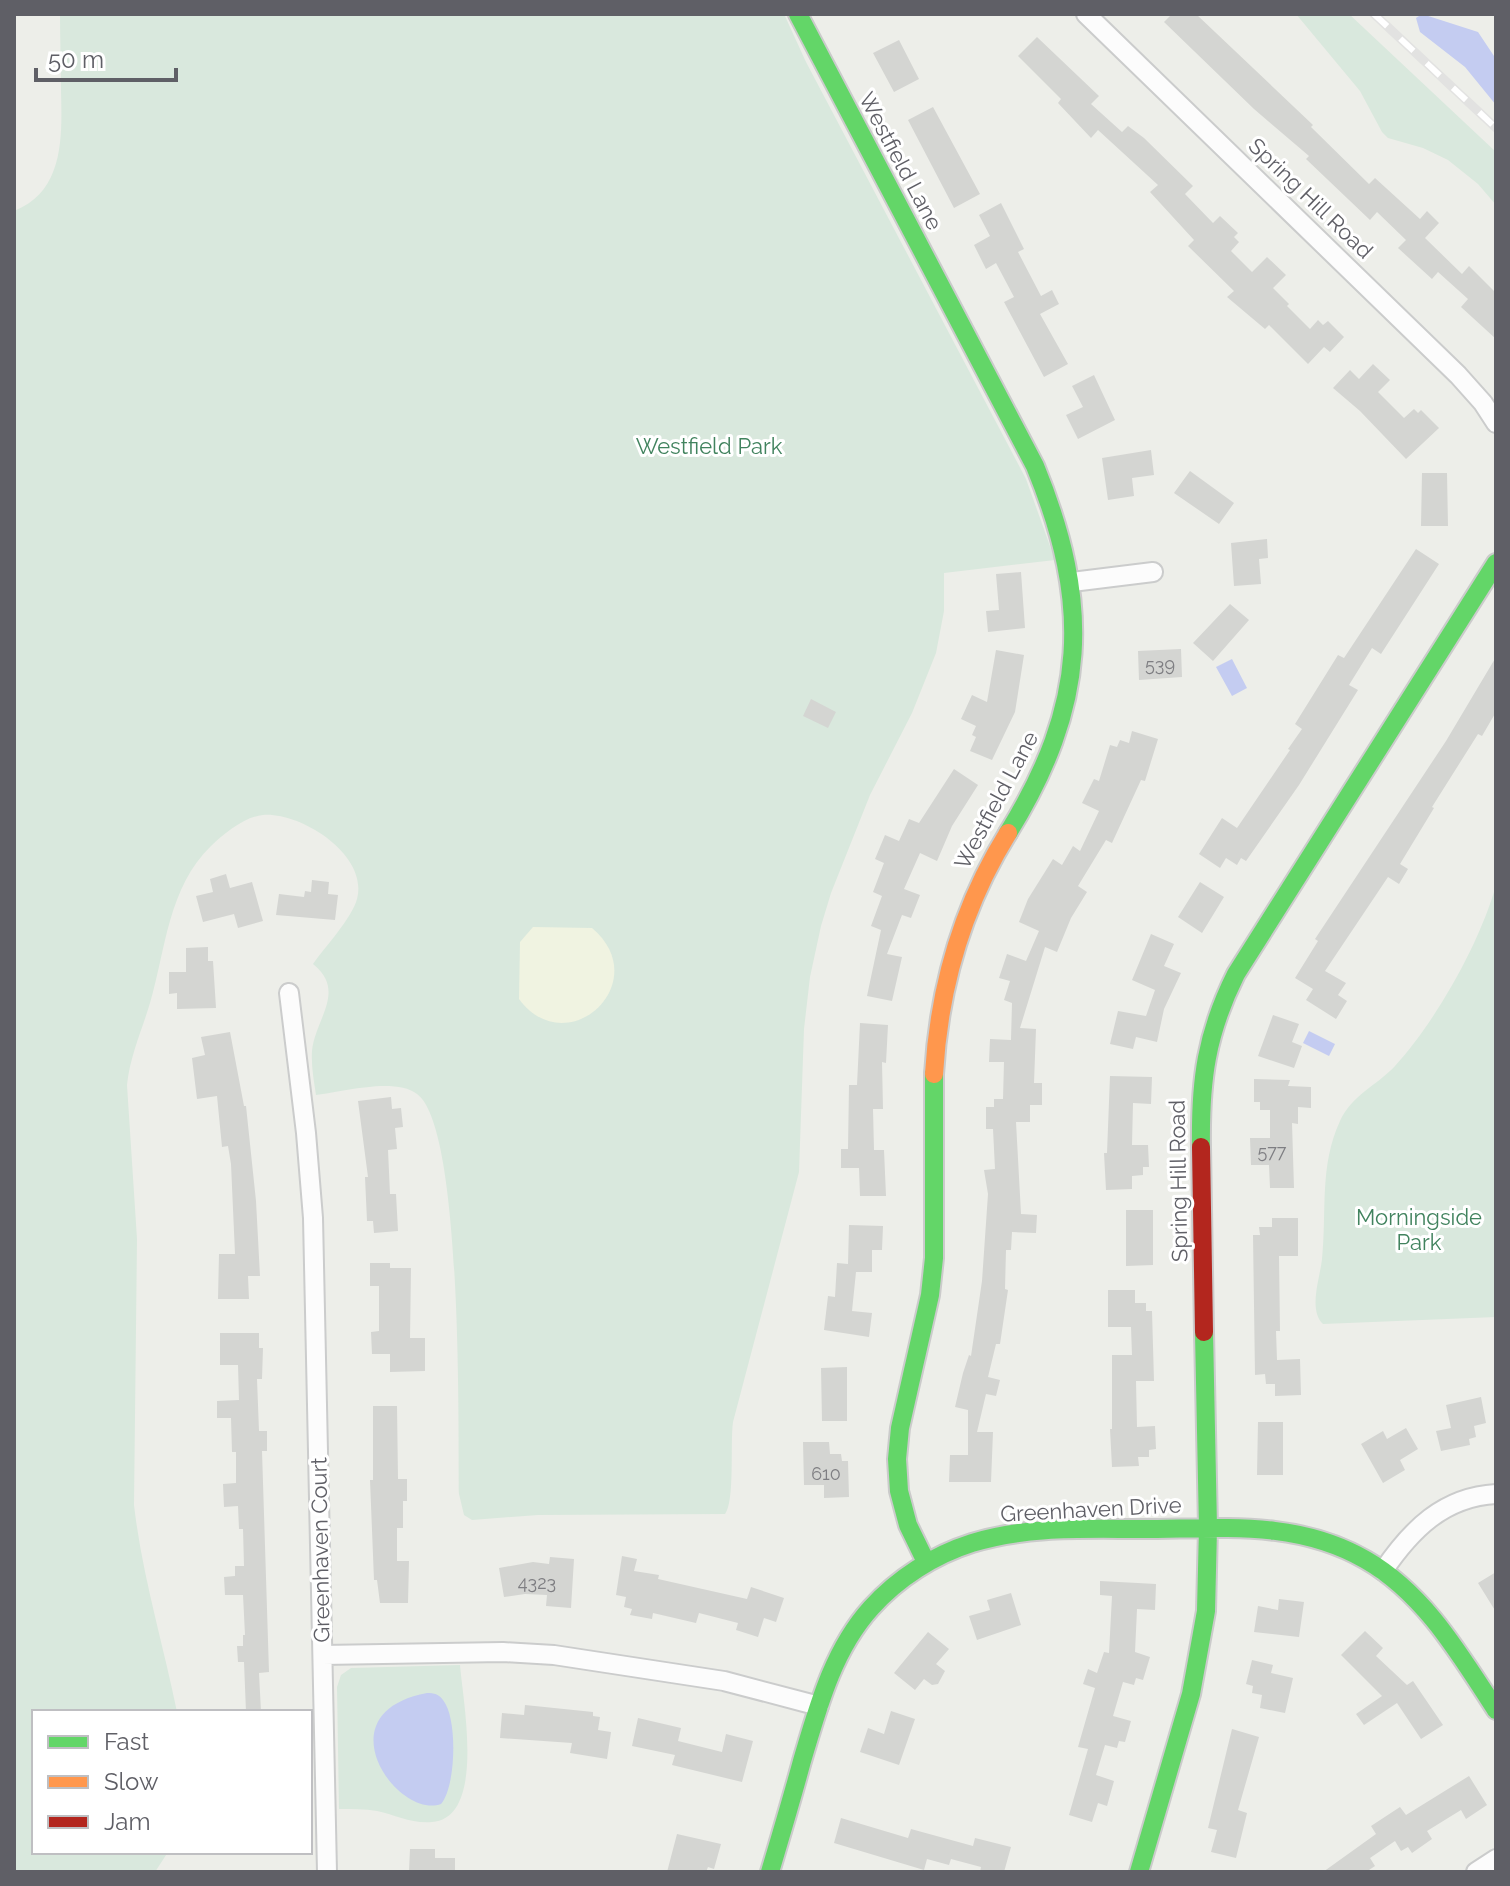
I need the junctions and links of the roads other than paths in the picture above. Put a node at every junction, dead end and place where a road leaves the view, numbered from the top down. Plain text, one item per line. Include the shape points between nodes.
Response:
1 (798, 14) edge
2 (1086, 14) edge
3 (1496, 423) edge
4 (1496, 563) edge
5 (1153, 572) dead end
6 (1072, 582) junction
7 (289, 993) dead end
8 (1496, 1494) edge
9 (1208, 1528) junction
10 (926, 1562) junction
11 (1383, 1571) junction
12 (323, 1655) junction
13 (819, 1706) junction
14 (1496, 1710) edge
15 (1496, 1859) edge
16 (327, 1872) edge
17 (770, 1872) edge
18 (1139, 1872) edge
19 (1476, 1872) edge

1 - 6 street, Westfield Lane via 1035,466 1056,516
2 - 3 street, Spring Hill Road via 1458,375
4 - 9 street, Spring Hill Road via 1246,957 1212,1029 1200,1117
5 - 6 street
6 - 10 street, Westfield Lane via 1075,649 1061,726 1039,780 973,897 948,970 938,1023 933,1267 896,1451 904,1518
7 - 12 street, Greenhaven Court via 313,1218
8 - 11 street via 1465,1499 1431,1516 1405,1539
9 - 10 street, Greenhaven Drive via 1019,1532 973,1542
9 - 11 street, Greenhaven Drive via 1299,1534
9 - 18 street, Spring Hill Road via 1207,1598 1198,1665
10 - 13 street, Greenhaven Drive via 861,1620 837,1659
11 - 14 street, Greenhaven Drive via 1433,1619
12 - 13 street, Greenhaven Court via 567,1656 724,1681
12 - 16 street
13 - 17 street, Greenhaven Drive
15 - 19 street

